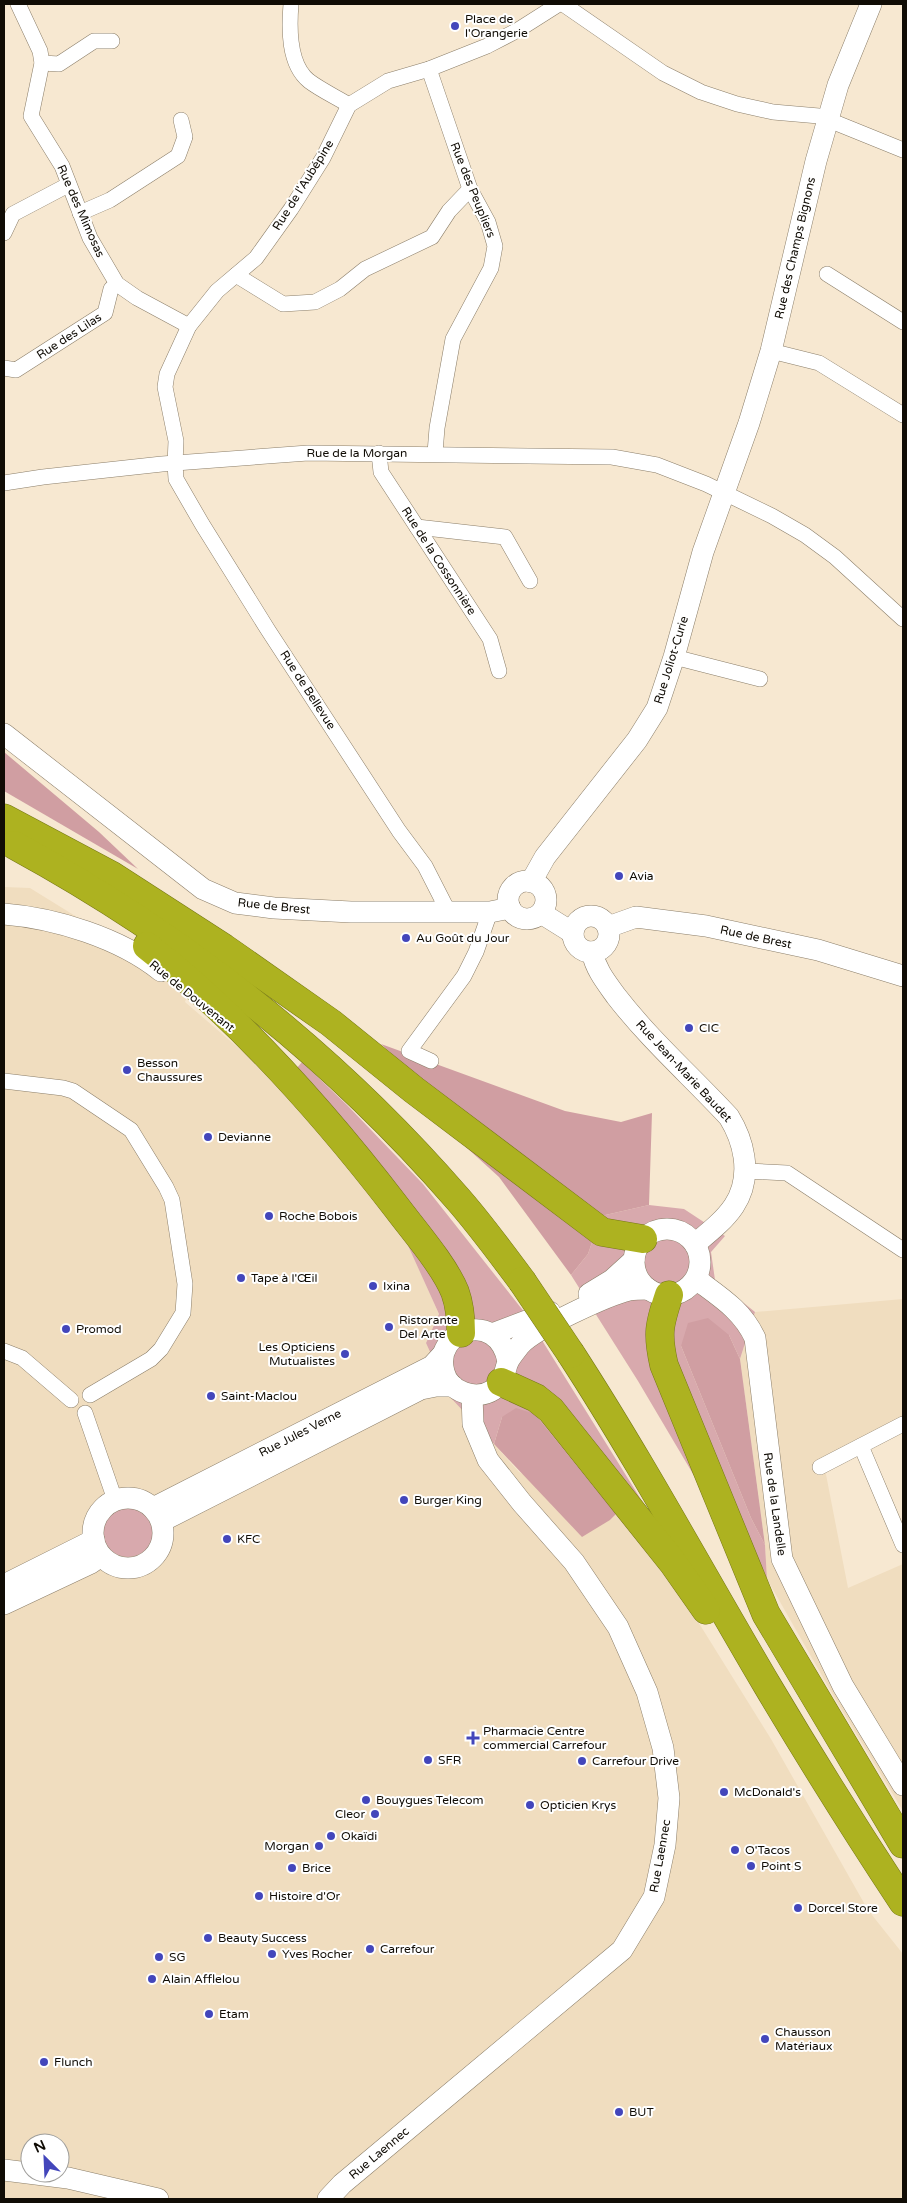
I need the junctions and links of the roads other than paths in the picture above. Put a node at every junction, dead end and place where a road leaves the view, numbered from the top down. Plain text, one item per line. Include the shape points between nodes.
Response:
1 (18, 4) edge
2 (292, 4) edge
3 (561, 4) edge
4 (870, 4) edge
5 (112, 41) dead end
6 (42, 63) junction
7 (429, 70) junction
8 (349, 105) junction
9 (181, 120) dead end
10 (827, 121) junction
11 (903, 150) edge
12 (68, 185) junction
13 (470, 189) junction
14 (80, 213) junction
15 (4, 233) edge
16 (827, 274) dead end
17 (236, 275) junction
18 (117, 284) junction
19 (903, 322) edge
20 (189, 326) junction
21 (771, 351) junction
22 (4, 368) edge
23 (903, 415) edge
24 (379, 453) junction
25 (435, 453) junction
26 (174, 464) junction
27 (4, 483) edge
28 (715, 488) junction
29 (416, 526) junction
30 (530, 581) dead end
31 (903, 619) edge
32 (674, 657) junction
33 (499, 671) dead end
34 (760, 678) dead end
35 (4, 734) edge
36 (4, 818) edge
37 (4, 839) edge
38 (4, 848) edge
39 (110, 875) junction
40 (531, 882) junction
41 (544, 908) junction
42 (500, 910) junction
43 (449, 913) junction
44 (4, 914) edge
45 (608, 926) junction
46 (575, 927) junction
47 (592, 952) junction
48 (903, 976) edge
49 (262, 1052) junction
50 (431, 1061) dead end
51 (4, 1080) edge
52 (746, 1171) junction
53 (695, 1244) junction
54 (639, 1250) junction
55 (903, 1250) edge
56 (531, 1278) junction
57 (696, 1279) junction
58 (658, 1292) junction
59 (461, 1333) junction
60 (492, 1334) junction
61 (4, 1351) edge
62 (580, 1351) junction
63 (444, 1354) junction
64 (505, 1372) junction
65 (453, 1386) junction
66 (90, 1395) junction
67 (472, 1395) junction
68 (71, 1400) junction
69 (85, 1413) junction
70 (903, 1424) edge
71 (861, 1446) junction
72 (820, 1467) dead end
73 (115, 1500) junction
74 (158, 1514) junction
75 (903, 1545) edge
76 (97, 1548) junction
77 (4, 1586) edge
78 (4, 1604) edge
79 (766, 1684) junction
80 (903, 1785) edge
81 (903, 1844) edge
82 (903, 1864) edge
83 (903, 1902) edge
84 (4, 2170) edge
85 (158, 2199) edge
86 (328, 2199) edge

1 - 6 street, Rue des Mimosas via 40,51
2 - 8 street via 290,37 297,65 308,80
3 - 7 street via 487,46
3 - 10 street via 664,73 701,92 737,104 773,112 819,116
4 - 10 street, Rue des Champs Bignons
5 - 6 street via 94,40 59,64
6 - 12 street, Rue des Mimosas via 31,116 62,166
7 - 8 street via 388,81
7 - 13 street, Rue des Peupliers
8 - 17 street, Rue de l'Aubépine via 323,158 291,208 256,258
9 - 14 street via 185,137 178,156 110,200
10 - 11 street
10 - 21 street, Rue des Champs Bignons
12 - 14 street, Rue des Mimosas
12 - 15 street via 13,214
13 - 17 street via 449,211 432,237 366,269 340,289 315,302 283,304
13 - 25 street, Rue des Peupliers via 488,222 495,246 491,268 453,339 436,428
14 - 18 street, Rue des Mimosas via 90,238
16 - 19 street
17 - 20 street, Rue de l'Aubépine via 217,291
18 - 20 street, Rue des Mimosas
18 - 22 street, Rue des Lilas via 111,289 105,313 16,370
20 - 26 street, Rue de l'Aubépine via 167,374 165,387 176,441
21 - 23 street via 819,363
21 - 28 street, Rue des Champs Bignons via 749,423
24 - 25 street, Rue de la Morgan
24 - 26 street, Rue de la Morgan via 308,453
24 - 29 street, Rue de la Cossonnière via 381,472
25 - 28 street, Rue de la Morgan via 612,457 657,465
26 - 27 street, Rue de la Morgan
26 - 43 street, Rue de Bellevue via 176,479 202,524 399,831 425,866
28 - 31 street, Rue de la Morgan via 805,535 835,557
28 - 32 street, Rue Joliot-Curie via 703,552
29 - 30 street via 505,537
29 - 33 street, Rue de la Cossonnière via 490,639
32 - 34 street
32 - 40 street, Rue Joliot-Curie via 647,727 551,850
35 - 43 street, Rue de Brest via 203,889 235,903 314,911
36 - 39 highway
37 - 56 highway via 149,926 286,1028 427,1163
38 - 49 highway via 119,923 205,993
39 - 54 highway via 224,948 331,1024 602,1232
39 - 56 highway via 300,1020 366,1078 450,1164
40 - 41 street via 544,892
40 - 42 street via 520,883 511,891
41 - 42 street via 536,917 524,919
41 - 46 street
42 - 43 street, Rue de Brest
42 - 50 street via 464,976 409,1051
44 - 49 street, Rue de Douvenant via 34,916 65,925 149,960
45 - 46 street via 594,916 582,918
45 - 47 street via 607,943
45 - 48 street, Rue de Brest via 636,917 706,926 818,950
46 - 47 street via 578,947
47 - 52 street, Rue Jean-Marie Baudet via 598,970 628,1011 729,1117 737,1130
49 - 59 highway via 308,1098 350,1148 448,1278 461,1310
51 - 66 street via 73,1091 131,1130 172,1200 185,1284 183,1313 151,1359
52 - 53 street, Rue Jean-Marie Baudet via 735,1206
52 - 55 street via 786,1173
53 - 54 street via 684,1234 670,1229 660,1230
53 - 57 street via 701,1262
54 - 58 street via 635,1271 640,1281
54 - 60 street via 612,1280 588,1294
56 - 62 highway, bridge
57 - 58 street via 680,1293
57 - 80 street, Rue de la Landelle via 742,1316 755,1338 782,1560 843,1686
58 - 64 street via 631,1289 535,1333 522,1344
58 - 81 highway via 660,1347 664,1365 766,1614
59 - 60 street via 482,1330
59 - 63 street via 447,1345
60 - 64 street via 506,1351
61 - 68 street via 22,1358
62 - 79 highway
62 - 82 highway
63 - 65 street via 444,1372
63 - 74 street, Rue Jules Verne via 432,1366
64 - 67 street via 493,1390
64 - 79 highway via 552,1410 673,1563 738,1659
65 - 67 street
65 - 74 street, Rue Jules Verne via 421,1389
66 - 68 street via 80,1392
66 - 69 street via 93,1404
67 - 86 street, Rue Laennec via 473,1424 488,1460 574,1562 618,1627 647,1692 663,1748 668,1791 665,1845 654,1898 622,1950
68 - 69 street via 75,1412
69 - 73 street
70 - 71 street
71 - 72 street
71 - 75 street
73 - 74 street via 135,1498
73 - 76 street via 95,1520
74 - 76 street via 163,1540 160,1549 148,1562 129,1568 119,1567 109,1563
76 - 77 street
76 - 78 street via 91,1563
79 - 83 highway
84 - 85 street via 68,2178

